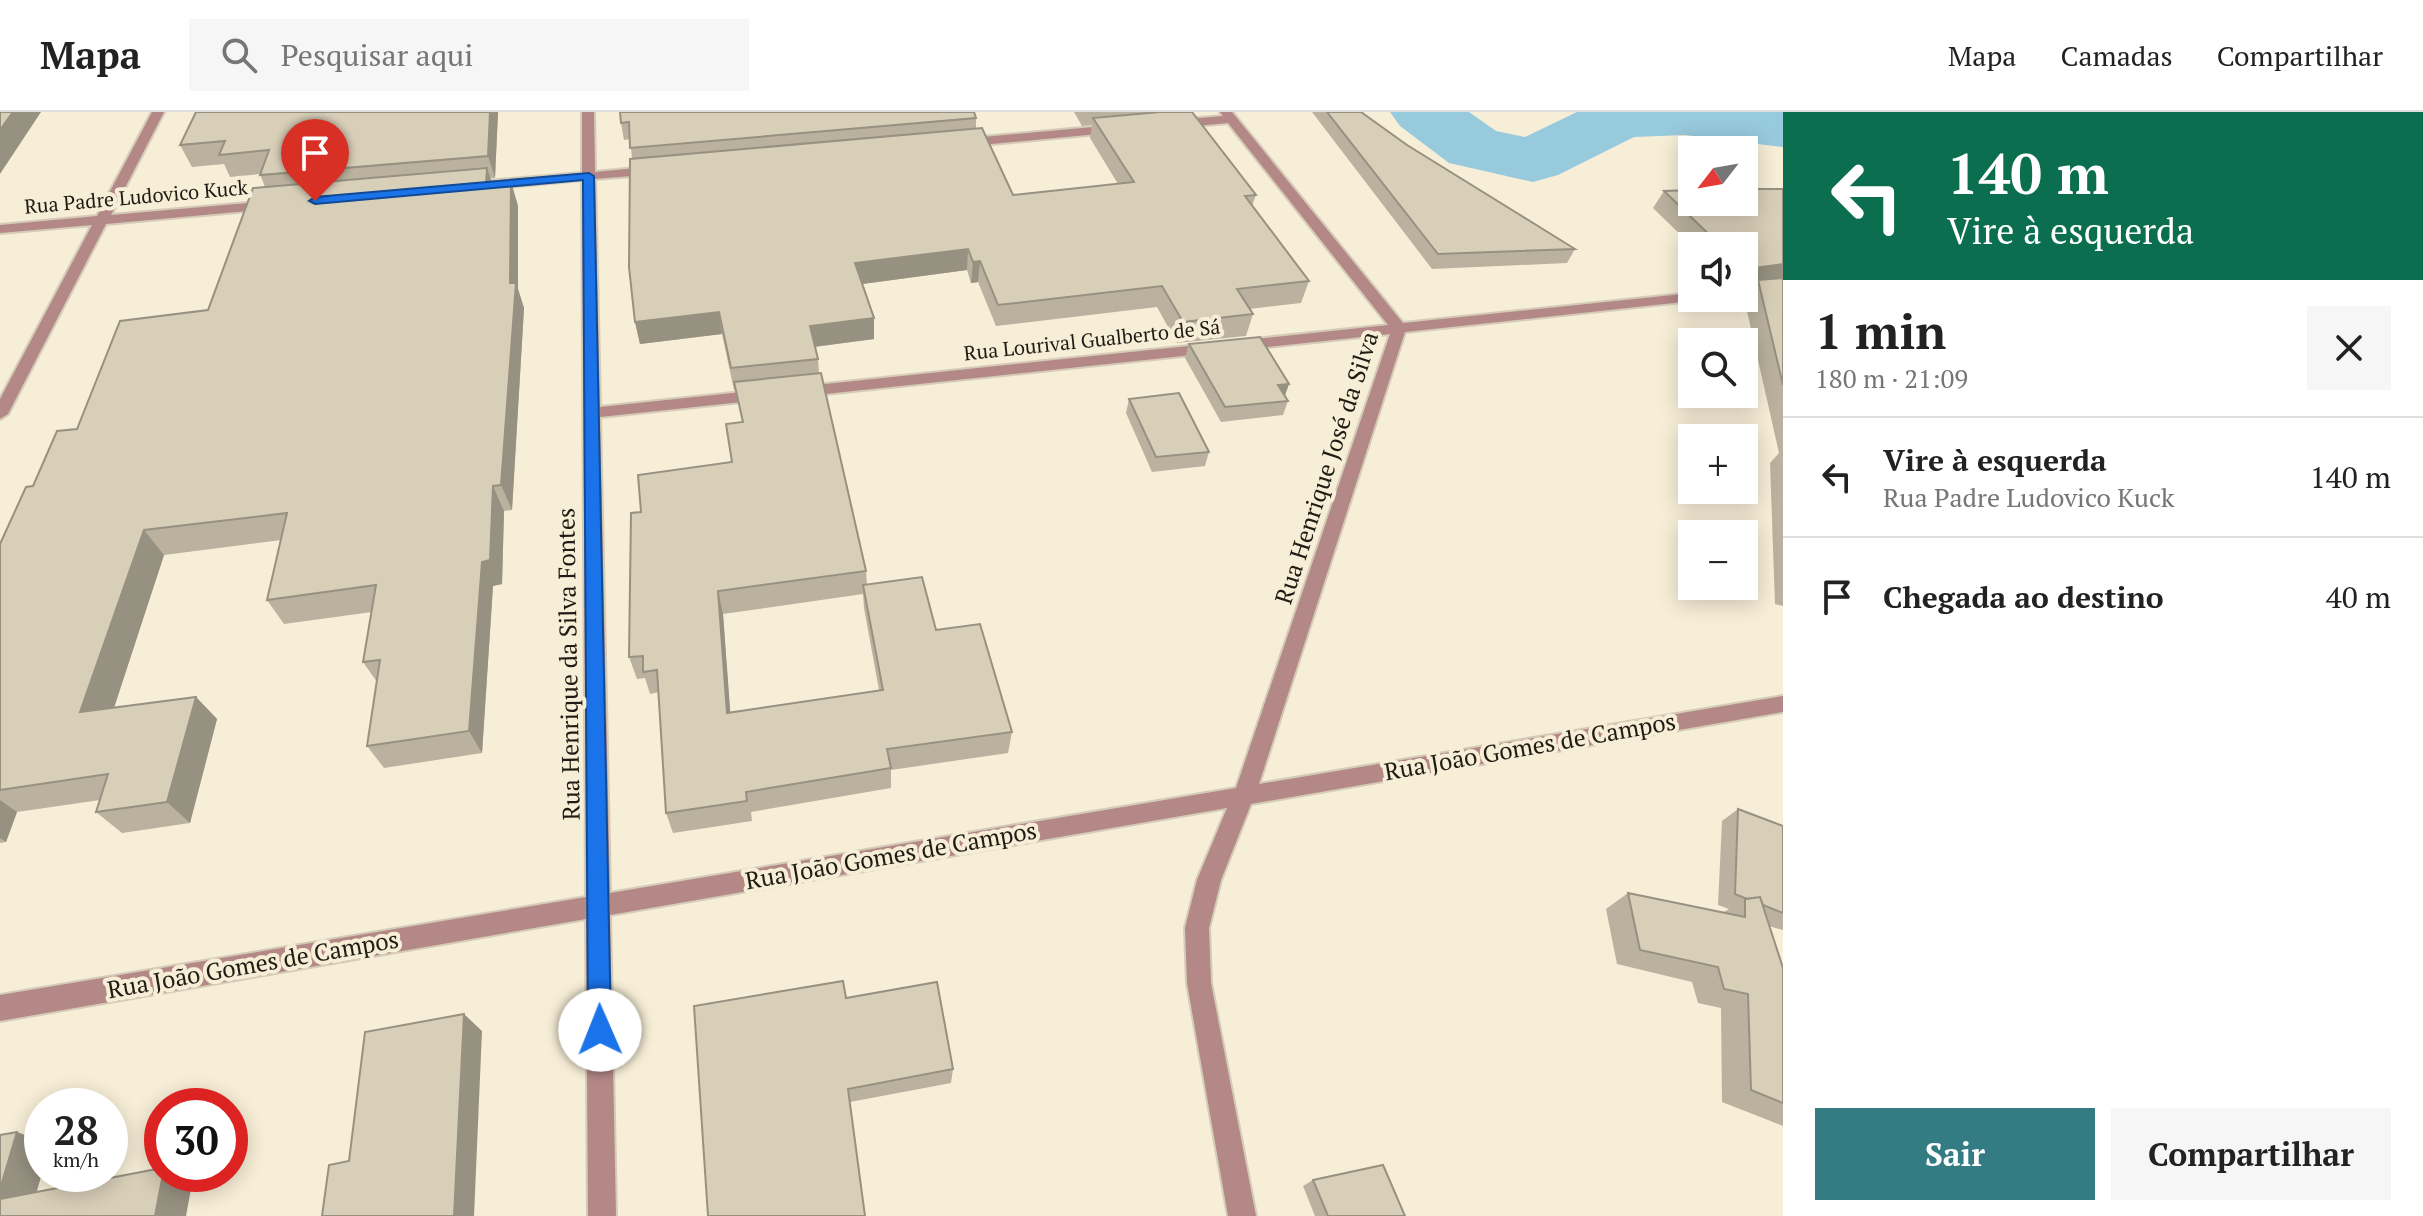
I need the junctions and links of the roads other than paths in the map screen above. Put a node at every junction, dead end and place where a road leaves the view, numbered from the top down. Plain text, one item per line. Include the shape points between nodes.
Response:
1 (158, 112) edge
2 (588, 112) edge
3 (1228, 115) edge
4 (1153, 126) edge
5 (1137, 127) edge
6 (949, 144) edge
7 (667, 169) edge
8 (589, 176) junction
9 (479, 186) edge
10 (290, 203) edge
11 (101, 220) junction
12 (0, 229) edge
13 (1783, 287) edge
14 (1758, 290) edge
15 (1678, 298) edge
16 (1399, 328) junction
17 (592, 413) junction
18 (0, 414) edge
19 (1783, 704) edge
20 (1244, 795) junction
21 (598, 906) junction
22 (0, 1008) edge
23 (602, 1216) edge
24 (1242, 1216) edge

1 - 11 street
2 - 8 street, Rua Henrique da Silva Fontes
3 - 4 street
3 - 16 street, Rua Henrique José da Silva
5 - 6 street
7 - 8 street
8 - 9 street
8 - 17 street, Rua Henrique da Silva Fontes
10 - 11 street, Rua Padre Ludovico Kuck
11 - 12 street, Rua Padre Ludovico Kuck
11 - 18 street
13 - 14 street
15 - 16 street, Rua Lourival Gualberto de Sá
16 - 17 street, Rua Lourival Gualberto de Sá
16 - 20 street, Rua Henrique José da Silva
17 - 21 street, Rua Henrique da Silva Fontes
19 - 20 street, Rua João Gomes de Campos
20 - 21 street, Rua João Gomes de Campos
20 - 24 street, Rua Henrique José da Silva via 1209,880 1197,928 1199,983
21 - 22 street, Rua João Gomes de Campos
21 - 23 street, Rua Henrique da Silva Fontes

